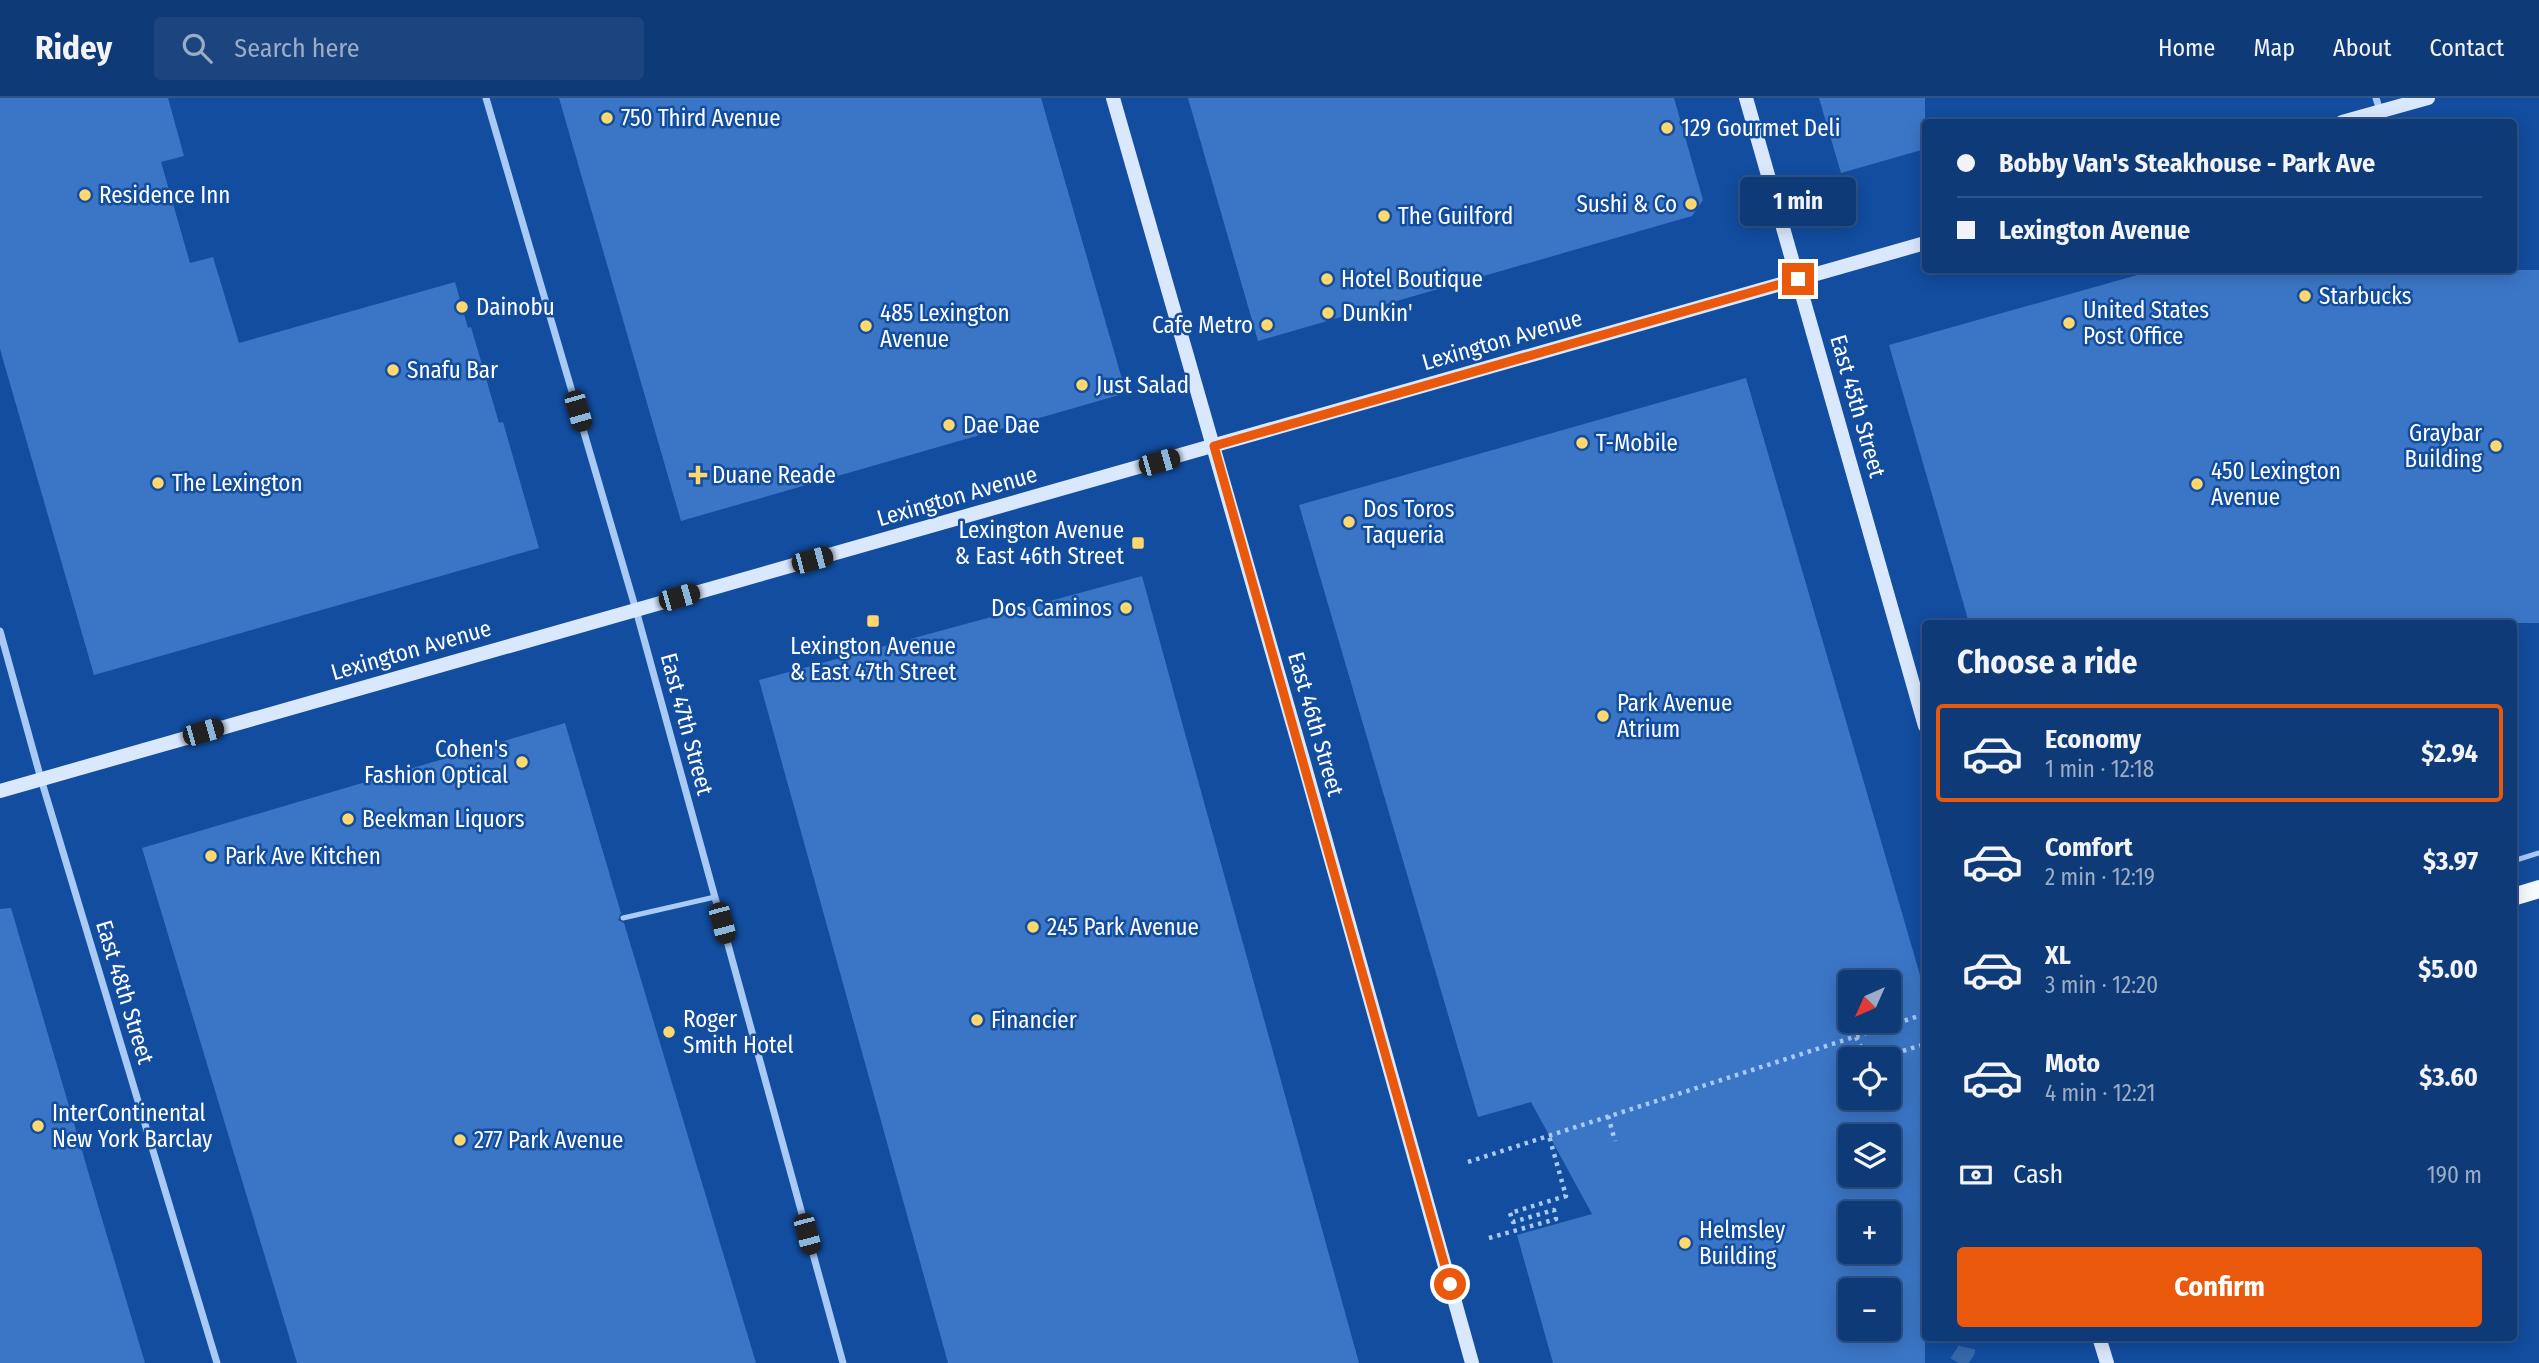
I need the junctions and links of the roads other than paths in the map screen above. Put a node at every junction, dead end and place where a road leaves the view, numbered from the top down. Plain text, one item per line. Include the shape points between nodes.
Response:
1 (486, 98) edge
2 (1113, 98) edge
3 (1745, 98) edge
4 (2428, 98) edge
5 (2378, 105) edge
6 (2348, 119) edge
7 (1922, 244) edge
8 (1798, 279) junction
9 (1214, 446) junction
10 (636, 610) junction
11 (0, 631) edge
12 (1922, 715) edge
13 (41, 779) junction
14 (0, 791) edge
15 (2539, 853) edge
16 (2517, 860) edge
17 (2539, 889) edge
18 (2517, 896) edge
19 (715, 897) junction
20 (623, 918) dead end
21 (2100, 1341) edge
22 (217, 1363) edge
23 (843, 1363) edge
24 (1472, 1363) edge
25 (2107, 1363) edge

1 - 10 street, East 47th Street
2 - 9 main road, East 46th Street
3 - 8 main road, East 45th Street
4 - 5 main road
5 - 6 main road
7 - 8 main road, Lexington Avenue
8 - 9 main road, Lexington Avenue
8 - 12 main road, East 45th Street
9 - 10 main road, Lexington Avenue
9 - 24 main road, East 46th Street
10 - 13 main road, Lexington Avenue
10 - 19 street, East 47th Street
11 - 13 street, East 48th Street
13 - 14 main road, Lexington Avenue
13 - 22 street, East 48th Street
15 - 16 lane
17 - 18 main road
19 - 20 lane
19 - 23 street, East 47th Street
21 - 25 main road

